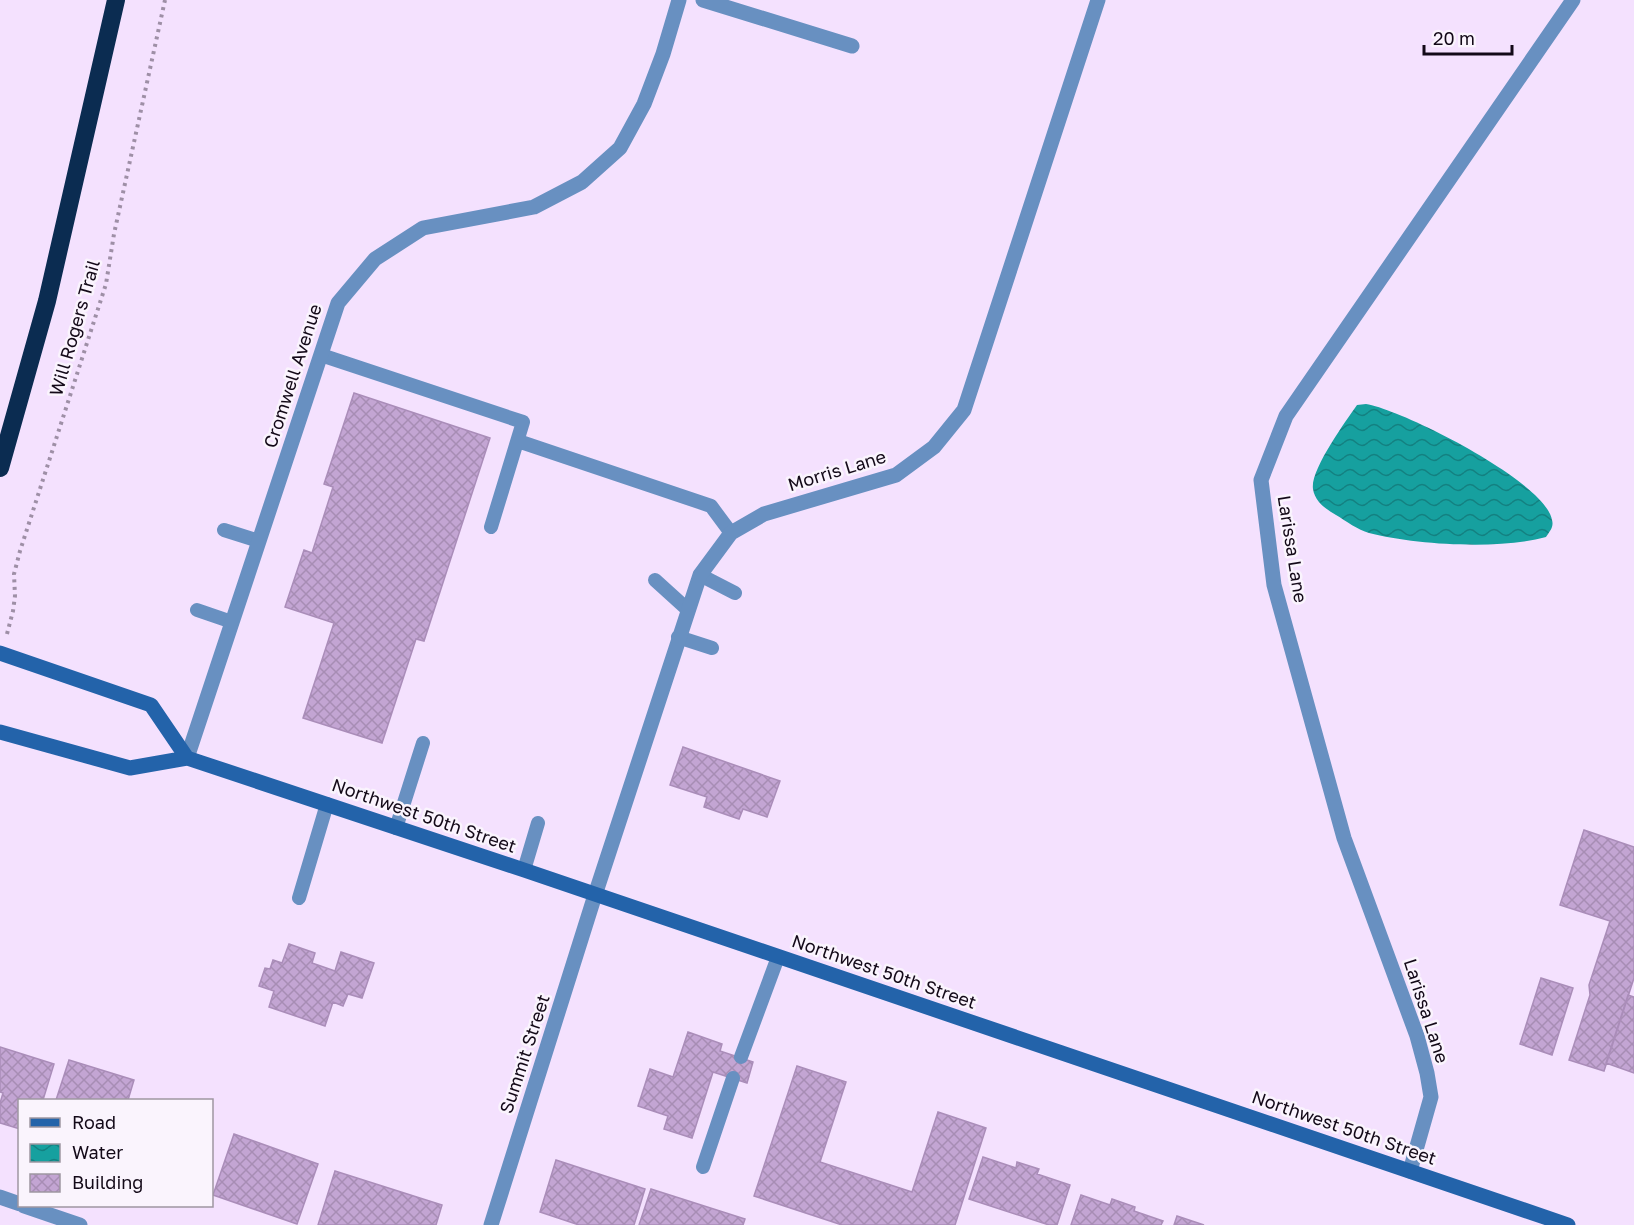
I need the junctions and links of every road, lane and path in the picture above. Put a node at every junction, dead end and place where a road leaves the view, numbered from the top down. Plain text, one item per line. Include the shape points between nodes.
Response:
1 (116, 0) edge
2 (165, 0) edge
3 (679, 0) edge
4 (703, 0) edge
5 (1098, 0) edge
6 (1573, 0) edge
7 (852, 46) dead end
8 (321, 355) junction
9 (518, 441) junction
10 (0, 468) edge
11 (491, 527) dead end
12 (224, 530) dead end
13 (730, 533) junction
14 (259, 541) junction
15 (700, 575) junction
16 (655, 580) dead end
17 (735, 593) dead end
18 (687, 609) junction
19 (197, 610) dead end
20 (232, 622) junction
21 (10, 625) dead end
22 (678, 637) junction
23 (712, 648) dead end
24 (0, 653) edge
25 (0, 732) edge
26 (423, 743) dead end
27 (187, 758) junction
28 (327, 804) junction
29 (538, 823) dead end
30 (396, 828) junction
31 (524, 870) junction
32 (595, 895) junction
33 (299, 898) dead end
34 (778, 957) junction
35 (741, 1057) dead end
36 (733, 1078) dead end
37 (703, 1167) dead end
38 (1410, 1171) junction
39 (0, 1197) edge
40 (18, 1203) edge
41 (27, 1207) edge
42 (80, 1225) edge
43 (491, 1225) edge
44 (1568, 1225) edge

1 - 10 highway via 47,301
2 - 21 path, Will Rogers Trail via 105,284 20,551
3 - 8 street, Cromwell Avenue via 644,104 620,148 582,182 534,207 423,228 375,259 338,303
4 - 7 street
5 - 13 street, Morris Lane via 964,410 934,447 896,475 764,514
6 - 38 street, Larissa Lane via 1286,416 1261,480 1274,585 1344,838 1417,1035 1426,1073 1431,1097
8 - 9 lane via 523,422
8 - 14 street, Cromwell Avenue
9 - 11 lane
9 - 13 lane via 711,506
12 - 14 lane
13 - 15 street, Morris Lane
14 - 20 street, Cromwell Avenue
15 - 17 lane
15 - 18 street, Morris Lane
16 - 18 lane
18 - 22 street, Morris Lane
19 - 20 lane
20 - 27 street, Cromwell Avenue
22 - 23 lane
22 - 32 street, Morris Lane
24 - 27 main road via 151,705
25 - 27 main road, Northwest 50th Street via 130,768
26 - 30 lane
27 - 28 main road, Northwest 50th Street
28 - 30 main road, Northwest 50th Street
28 - 33 lane
29 - 31 lane
30 - 31 main road, Northwest 50th Street
31 - 32 main road, Northwest 50th Street
32 - 34 main road, Northwest 50th Street
32 - 43 street, Summit Street
34 - 35 lane
34 - 38 main road, Northwest 50th Street
36 - 37 lane
38 - 44 main road, Northwest 50th Street
39 - 40 street
41 - 42 street

